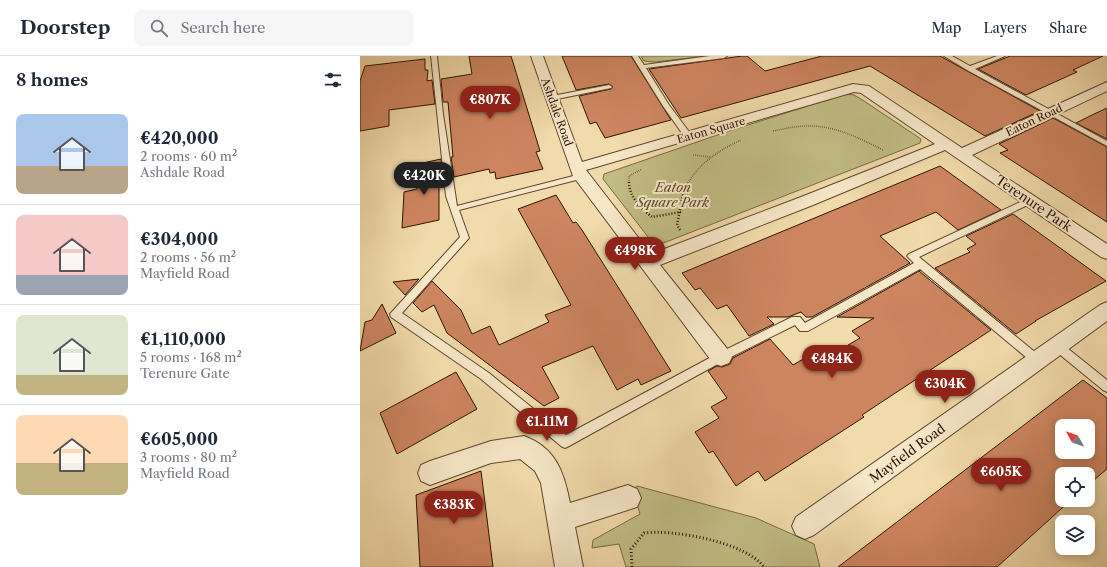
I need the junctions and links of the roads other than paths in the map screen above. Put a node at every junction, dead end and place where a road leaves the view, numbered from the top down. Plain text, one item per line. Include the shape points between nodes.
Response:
1 (434, 56) edge
2 (537, 56) edge
3 (636, 56) edge
4 (724, 56) edge
5 (946, 56) edge
6 (1002, 56) edge
7 (642, 67) junction
8 (969, 69) junction
9 (1107, 86) edge
10 (609, 87) dead end
11 (552, 98) junction
12 (1051, 113) junction
13 (689, 137) junction
14 (947, 144) junction
15 (1107, 144) edge
16 (961, 154) junction
17 (579, 172) junction
18 (1031, 200) junction
19 (454, 209) junction
20 (1107, 253) edge
21 (648, 262) junction
22 (921, 264) junction
23 (1107, 310) edge
24 (1057, 346) junction
25 (721, 357) junction
26 (1037, 360) junction
27 (1107, 387) edge
28 (430, 473) dead end
29 (628, 498) dead end
30 (560, 519) junction
31 (805, 526) dead end
32 (569, 567) edge

1 - 19 lane via 438,107 450,186 449,200
2 - 11 street, Ashdale Road
3 - 7 lane
4 - 7 lane
5 - 8 lane
6 - 8 lane
7 - 13 lane
8 - 12 lane
9 - 12 street, Eaton Road
10 - 11 lane
11 - 17 street, Ashdale Road
12 - 15 lane
12 - 16 street, Eaton Road
13 - 14 street, Eaton Square via 853,88 864,89
13 - 17 street, Eaton Square
14 - 16 street, Eaton Square
14 - 21 street
16 - 18 street, Terenure Park
17 - 19 lane
17 - 21 street
18 - 20 street, Terenure Park
18 - 22 lane via 912,256
19 - 25 lane via 465,238 395,314 485,376 565,442
21 - 25 street
22 - 25 lane via 804,328 796,320
22 - 26 lane
23 - 24 street, Mayfield Road
24 - 26 street, Mayfield Road
24 - 27 lane
26 - 31 street, Mayfield Road
28 - 30 street via 491,452 524,447 544,463 554,482
29 - 30 street
30 - 32 street

